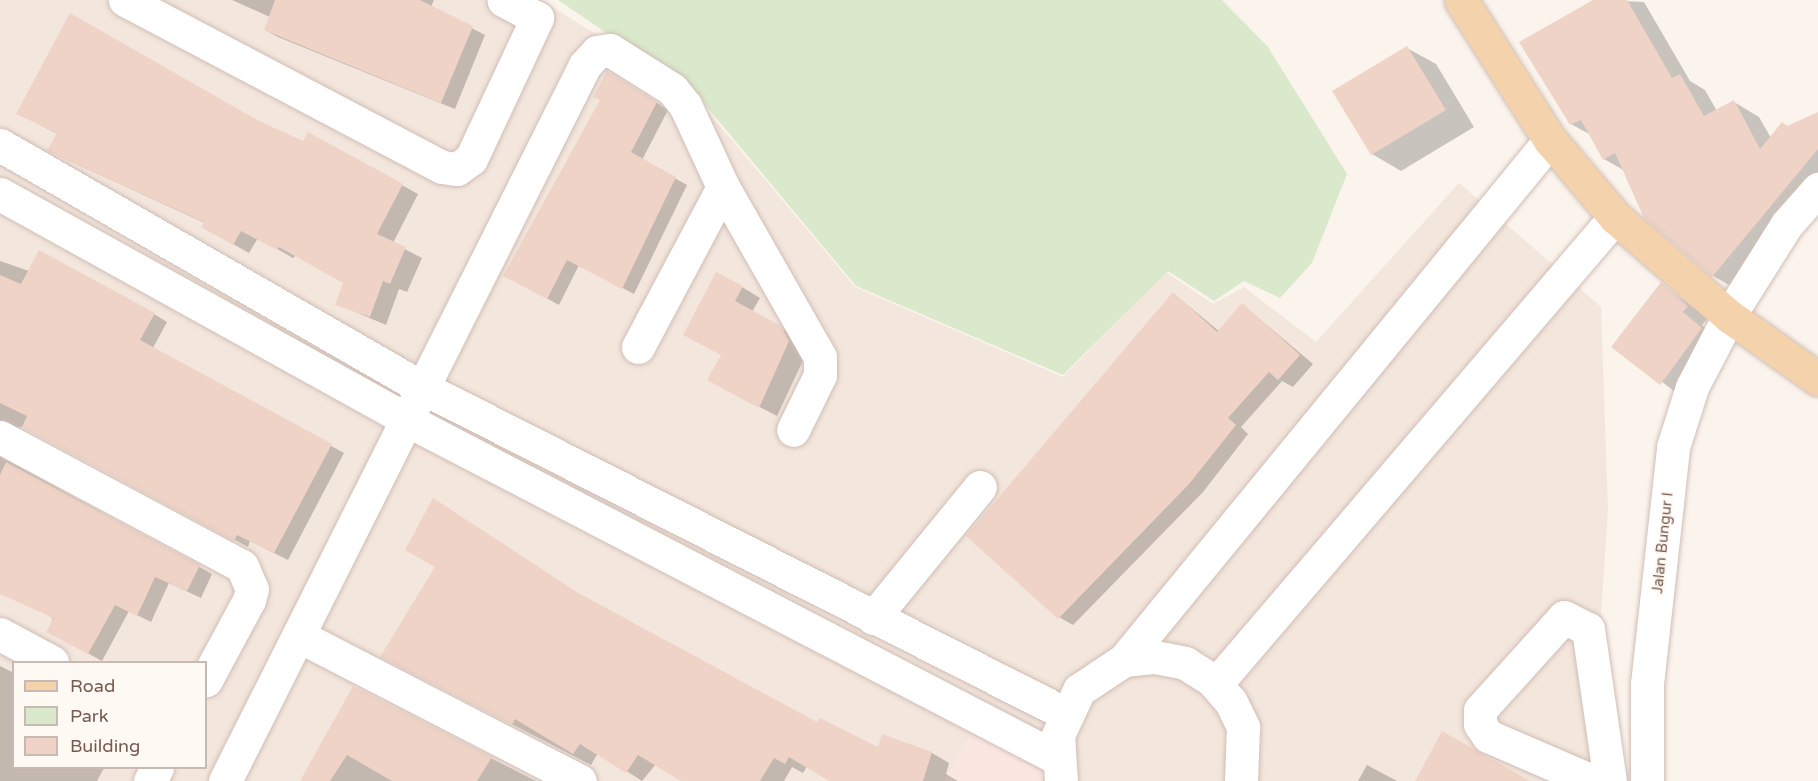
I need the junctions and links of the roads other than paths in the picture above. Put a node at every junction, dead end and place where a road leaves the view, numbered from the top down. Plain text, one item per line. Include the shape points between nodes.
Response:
1 (125, 0) edge
2 (503, 0) edge
3 (1461, 0) edge
4 (1550, 140) junction
5 (0, 145) edge
6 (723, 187) junction
7 (1818, 189) edge
8 (0, 194) edge
9 (1615, 217) junction
10 (1729, 316) junction
11 (638, 347) dead end
12 (1818, 379) edge
13 (425, 389) junction
14 (409, 421) junction
15 (793, 430) dead end
16 (0, 437) edge
17 (981, 487) dead end
18 (873, 618) junction
19 (0, 634) edge
20 (299, 636) junction
21 (1124, 660) junction
22 (48, 661) edge
23 (207, 678) edge
24 (1216, 684) junction
25 (1064, 713) junction
26 (1059, 770) edge
27 (225, 781) edge
28 (580, 781) edge
29 (1241, 781) edge
30 (1592, 781) edge
31 (1610, 781) edge
32 (1647, 781) edge

1 - 2 street via 442,167 457,169 471,159 537,18
3 - 4 main road
4 - 9 main road
4 - 21 street
5 - 13 street
6 - 11 street
6 - 13 street via 672,88 610,50 597,52 585,65
6 - 15 street via 820,357 820,375
7 - 10 street, Jalan Bungur I via 1787,224
8 - 14 street
9 - 10 main road
9 - 24 street
10 - 12 main road
10 - 32 street, Jalan Bungur I via 1692,387 1673,447 1647,684
13 - 14 street
13 - 18 street
14 - 20 street
14 - 26 street
16 - 23 street via 242,566 252,589 249,600
17 - 18 street
18 - 25 street
19 - 22 street
20 - 27 street
20 - 28 street
21 - 24 street via 1155,657 1185,663
21 - 25 street via 1079,690
24 - 29 street via 1243,727
25 - 26 street
30 - 31 street via 1488,736 1480,724 1480,710 1564,617 1588,629

